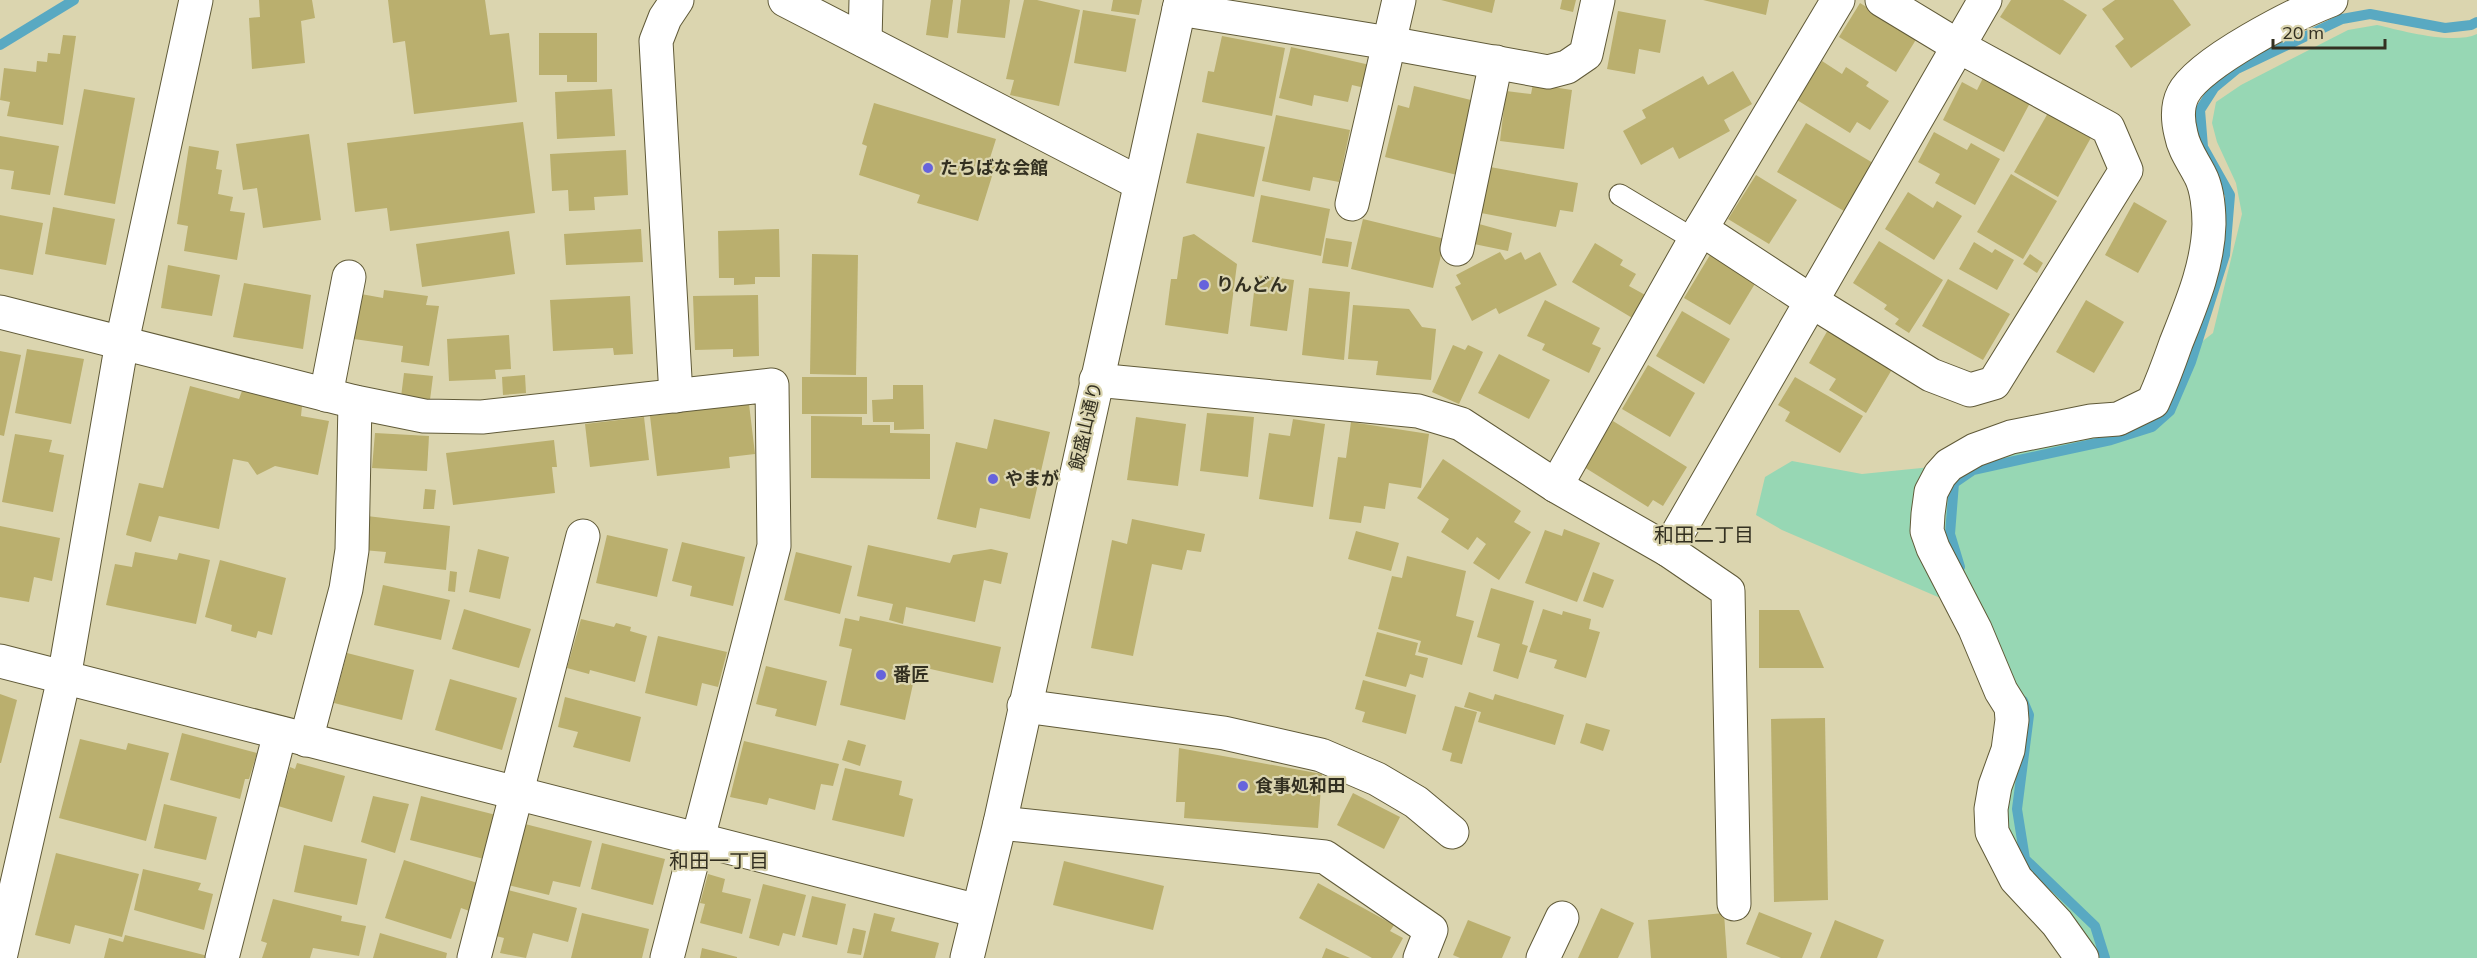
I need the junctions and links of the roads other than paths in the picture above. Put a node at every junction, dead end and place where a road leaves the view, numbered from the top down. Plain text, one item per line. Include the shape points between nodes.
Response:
1 (196, 0) edge
2 (677, 0) edge
3 (785, 0) edge
4 (866, 0) edge
5 (1399, 0) edge
6 (1598, 0) edge
7 (1838, 0) edge
8 (1882, 0) edge
9 (1985, 0) edge
10 (2331, 0) edge
11 (1180, 4) edge
12 (864, 41) junction
13 (1389, 43) junction
14 (1958, 46) junction
15 (1496, 62) junction
16 (1139, 183) junction
17 (1620, 195) dead end
18 (1352, 204) dead end
19 (1698, 234) junction
20 (1457, 249) dead end
21 (349, 277) dead end
22 (1811, 301) junction
23 (0, 312) edge
24 (122, 342) junction
25 (1096, 380) junction
26 (676, 396) junction
27 (341, 398) junction
28 (1556, 486) junction
29 (583, 536) dead end
30 (1668, 550) junction
31 (0, 661) edge
32 (64, 678) junction
33 (1024, 705) junction
34 (293, 737) junction
35 (518, 794) junction
36 (999, 823) junction
37 (1452, 831) dead end
38 (698, 840) junction
39 (1734, 903) dead end
40 (978, 911) junction
41 (1562, 918) dead end
42 (0, 958) edge
43 (222, 958) edge
44 (474, 958) edge
45 (667, 958) edge
46 (967, 958) edge
47 (1420, 958) edge
48 (1543, 958) edge
49 (2082, 958) edge

1 - 24 street
2 - 26 street via 656,41
3 - 12 street
4 - 12 street
5 - 13 street
6 - 15 street via 1586,54 1567,67 1548,72
7 - 19 street
8 - 14 street
9 - 14 street
10 - 49 street via 2308,8 2243,44 2195,77 2182,95 2178,112 2181,134 2187,155 2201,177 2209,225 2194,300 2153,402 2118,419 2011,437 1975,450 1948,465 1931,492 1927,531 1933,548 2011,707 2008,750 1991,808 1992,831 2016,879
11 - 13 street
11 - 16 street, 飯盛山通り
12 - 16 street
13 - 15 street
13 - 18 street
14 - 22 street
14 - 22 street via 2108,128 2126,170 1994,383 1970,390 1931,375
15 - 20 street
16 - 25 street, 飯盛山通り
17 - 19 lane
19 - 22 street
19 - 28 street
21 - 27 street
22 - 30 street
23 - 24 street
24 - 27 street
24 - 32 street
25 - 28 street via 1418,411 1461,424
25 - 33 street, 飯盛山通り
26 - 27 street via 482,417 424,416
26 - 38 street via 772,385 774,546
27 - 34 street via 352,550 346,589
28 - 30 street
29 - 35 street
30 - 39 street via 1728,591
31 - 32 street
32 - 34 street
32 - 42 street
33 - 36 street, 飯盛山通り
33 - 37 street via 1224,733 1322,755 1377,779 1416,802
34 - 35 street
34 - 43 street
35 - 38 street
35 - 44 street
36 - 40 street, 飯盛山通り
36 - 47 street via 1325,857 1431,930
38 - 40 street
38 - 45 street
40 - 46 street, 飯盛山通り
41 - 48 street

